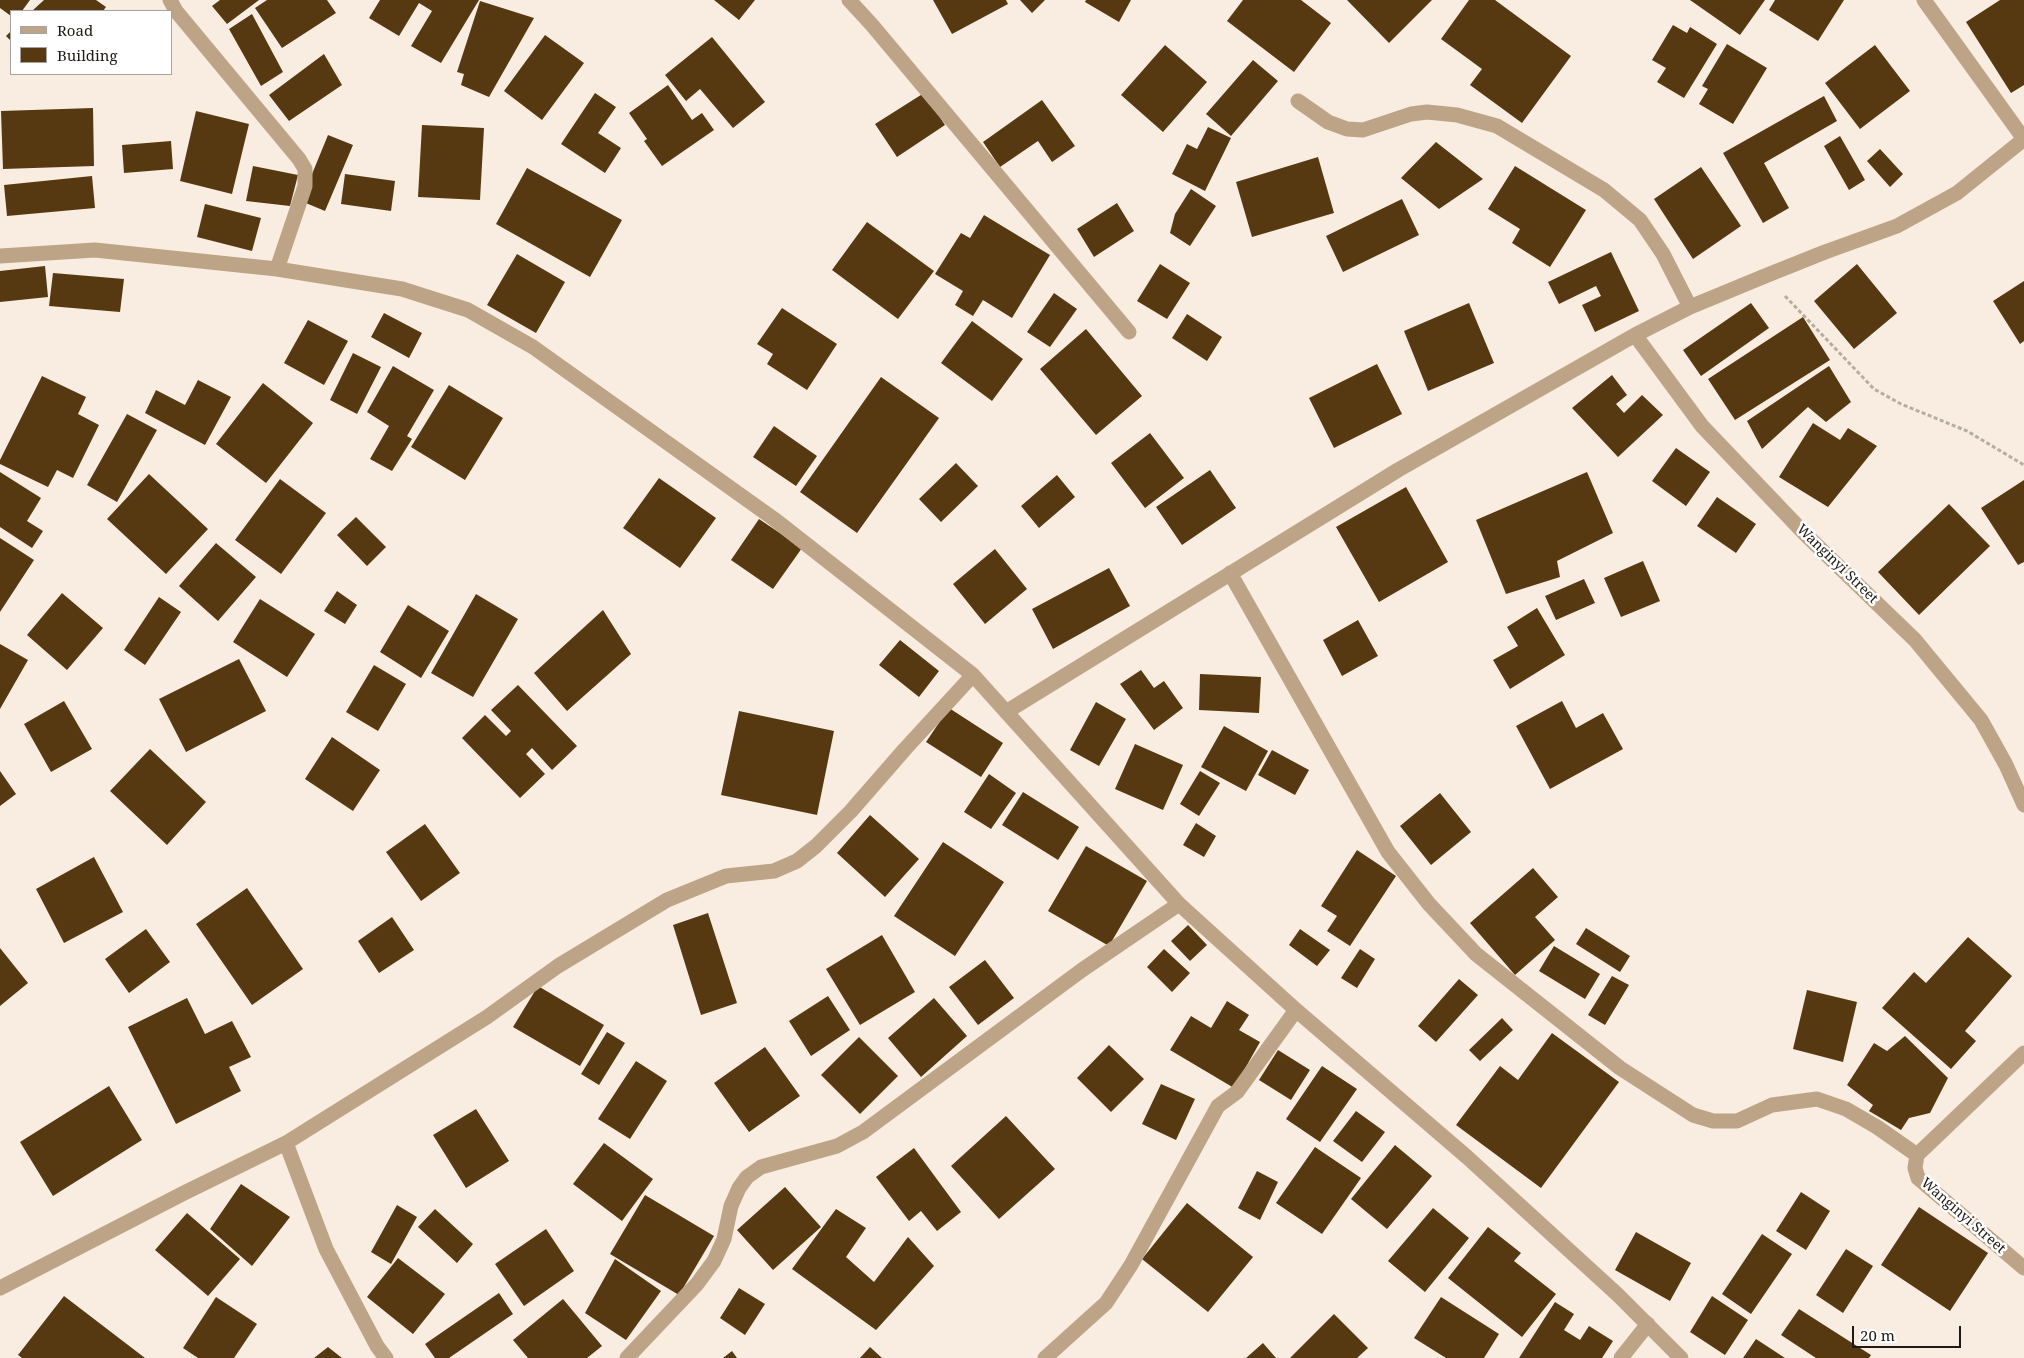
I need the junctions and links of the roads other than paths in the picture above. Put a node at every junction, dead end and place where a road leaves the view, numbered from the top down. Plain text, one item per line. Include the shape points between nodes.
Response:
1 (170, 0) edge
2 (849, 0) edge
3 (1924, 0) edge
4 (1298, 100) dead end
5 (2024, 139) edge
6 (0, 256) edge
7 (277, 269) junction
8 (1690, 307) junction
9 (1129, 332) dead end
10 (1635, 334) junction
11 (1230, 574) junction
12 (973, 675) junction
13 (1006, 712) junction
14 (2024, 805) edge
15 (1179, 904) junction
16 (1296, 1010) junction
17 (2024, 1053) edge
18 (286, 1143) junction
19 (1917, 1155) junction
20 (2023, 1266) edge
21 (0, 1288) edge
22 (1648, 1324) junction
23 (386, 1358) edge
24 (627, 1358) edge
25 (1045, 1358) edge
26 (1622, 1358) edge
27 (1681, 1358) edge

1 - 7 street via 305,169 305,186
2 - 9 street
3 - 5 street
4 - 8 street via 1328,122 1347,129 1363,130 1411,114 1428,112 1457,115 1497,126 1604,190 1640,220 1663,254
5 - 8 street via 1957,193 1897,226
6 - 7 street via 95,250
7 - 12 street via 402,289 468,310 533,347 774,519
8 - 10 street
10 - 11 street via 1398,470
10 - 14 street, Wanginyi Street via 1702,426 1915,640 1981,720
11 - 13 street
11 - 19 street via 1388,852 1429,904 1476,954 1620,1068 1693,1115 1713,1121 1737,1121 1772,1105 1817,1099 1846,1109
12 - 13 street
12 - 18 street via 851,811 798,861 774,871 726,876 667,900 558,966 487,1017
13 - 15 street
15 - 16 street
15 - 24 street via 1082,970 863,1132 837,1146 761,1167 747,1177 731,1206 724,1239 714,1261 697,1284
16 - 22 street via 1467,1157
16 - 25 street via 1237,1092 1218,1106 1132,1265 1106,1303
17 - 19 street
18 - 21 street
18 - 23 street via 326,1249
19 - 20 street, Wanginyi Street via 1915,1168 1918,1178
22 - 26 street
22 - 27 street

